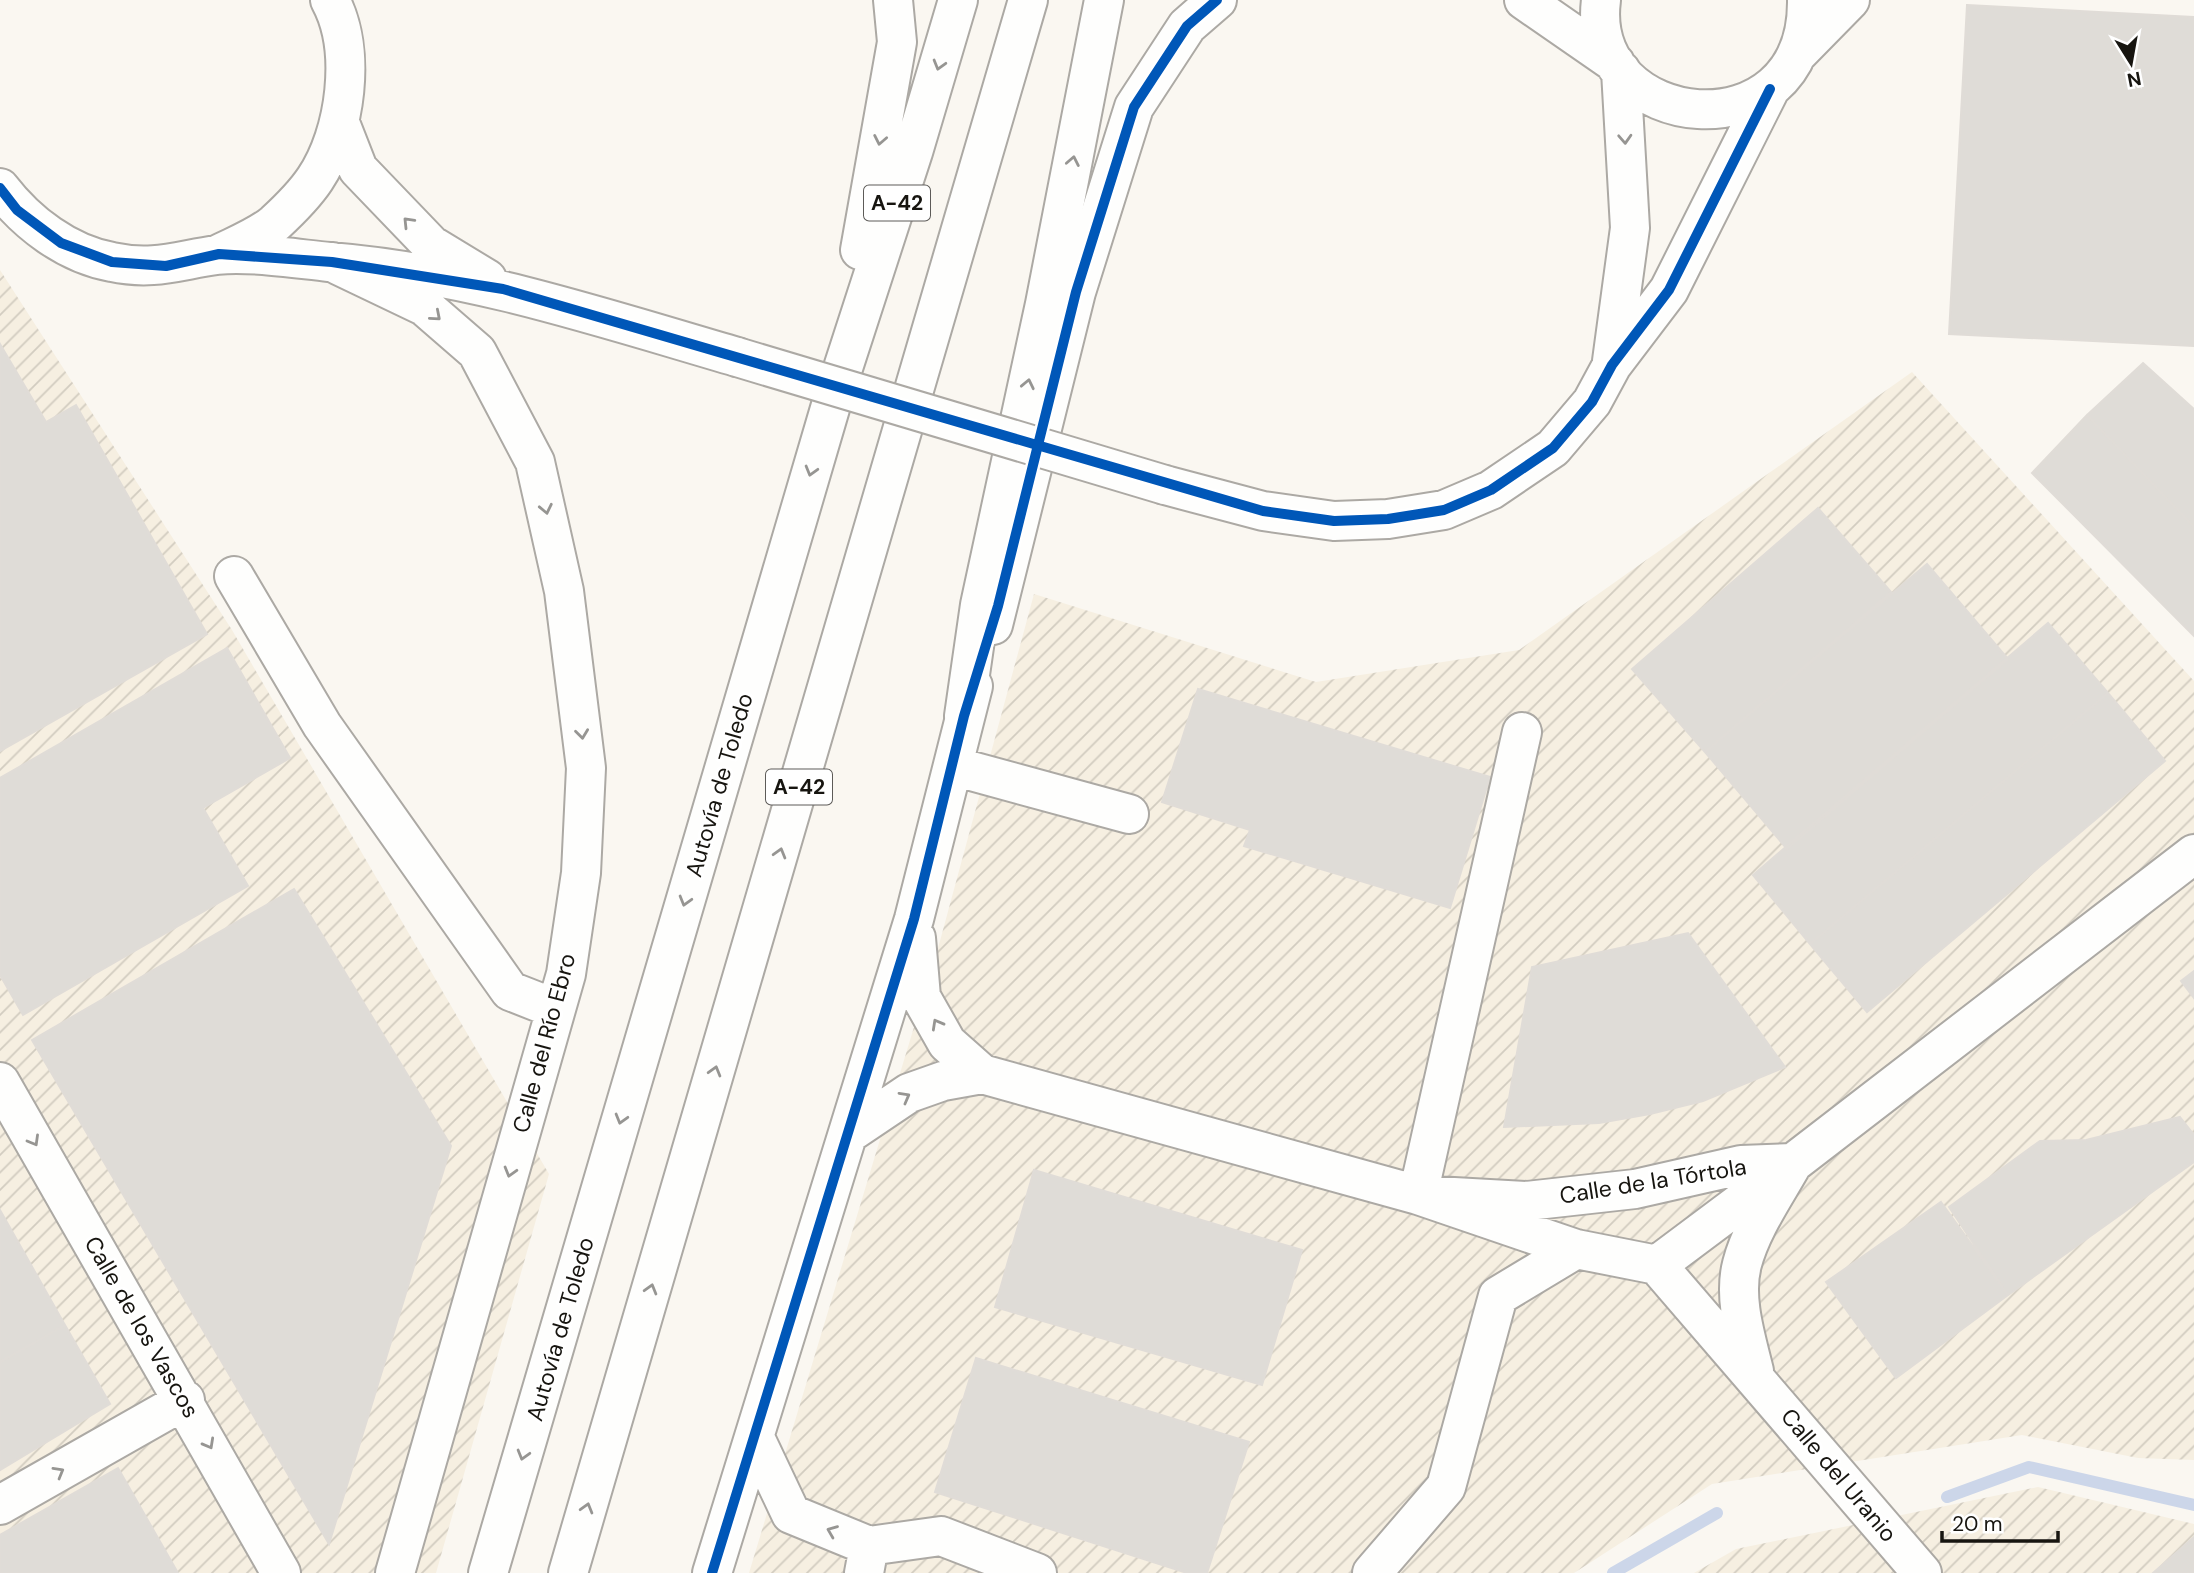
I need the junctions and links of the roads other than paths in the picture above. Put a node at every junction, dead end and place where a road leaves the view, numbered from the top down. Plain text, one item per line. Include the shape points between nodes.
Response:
1 (330, 0) edge
2 (893, 0) edge
3 (958, 0) edge
4 (1028, 0) edge
5 (1104, 0) edge
6 (1217, 0) edge
7 (1524, 0) edge
8 (1601, 0) edge
9 (1807, 0) edge
10 (1850, 0) edge
11 (1797, 54) junction
12 (1618, 67) junction
13 (1770, 89) junction
14 (340, 123) junction
15 (0, 188) edge
16 (219, 254) junction
17 (332, 262) junction
18 (503, 289) junction
19 (1612, 365) junction
20 (831, 405) junction
21 (234, 576) dead end
22 (964, 716) junction
23 (1522, 732) dead end
24 (953, 766) junction
25 (1129, 814) dead end
26 (2194, 854) edge
27 (914, 919) junction
28 (556, 1009) junction
29 (982, 1074) junction
30 (0, 1082) edge
31 (848, 1134) junction
32 (1793, 1163) junction
33 (1418, 1195) junction
34 (1576, 1249) junction
35 (1657, 1265) junction
36 (1755, 1376) junction
37 (185, 1400) junction
38 (755, 1438) junction
39 (0, 1505) edge
40 (867, 1560) edge
41 (281, 1573) edge
42 (395, 1573) edge
43 (488, 1573) edge
44 (568, 1573) edge
45 (712, 1573) edge
46 (1037, 1573) edge
47 (1372, 1573) edge
48 (1921, 1573) edge

1 - 14 main road via 346,66
2 -> 20 main road via 897,42 889,96
3 -> 20 main road, Autovía de Toledo / A-42
44 -> 4 main road, A-42
22 -> 5 main road via 980,605
6 - 22 main road via 1187,26 1134,107 1076,292 998,606
7 - 12 main road
8 - 12 main road via 1604,37
9 - 11 main road via 1807,22
10 - 11 main road
11 - 13 main road
12 - 13 main road via 1645,93 1675,108 1708,112 1741,105
12 -> 19 main road via 1630,228
13 - 19 main road via 1668,290
14 - 16 main road via 315,179 274,225
18 -> 14 main road via 431,245 358,169
15 - 16 main road via 17,211 61,243 112,262 166,266
16 - 17 main road
17 - 18 main road
17 -> 28 main road, Calle del Río Ebro via 424,306 477,352 535,462 564,591 586,768 580,873 566,974
18 - 19 main road, bridge via 1165,485 1263,511 1334,521 1444,510 1491,490 1553,448 1592,402
20 -> 43 main road, Autovía de Toledo / A-42
21 - 28 main road via 322,725 510,992
22 - 24 main road
23 - 33 main road
24 - 25 main road
24 - 27 main road
26 - 32 main road
29 -> 27 main road, Calle de la Tórtola via 947,1043 921,997
27 - 31 main road
28 -> 42 main road, Calle del Río Ebro
31 -> 29 main road, Calle de la Tórtola via 909,1093
29 - 33 main road, Calle de la Tórtola
30 -> 37 main road, Calle de los Vascos
31 - 38 main road
32 - 33 main road, Calle de la Tórtola via 1741,1165 1635,1189 1527,1201
32 - 35 main road
32 - 36 main road via 1741,1266 1741,1315
33 - 34 main road
34 - 35 main road
34 - 47 main road via 1498,1296 1446,1487
35 - 36 main road, Calle del Uranio
36 - 48 main road, Calle del Uranio
39 -> 37 main road
37 -> 41 main road, Calle de los Vascos
40 -> 38 main road via 791,1514
38 - 45 main road
40 - 46 main road via 941,1536

